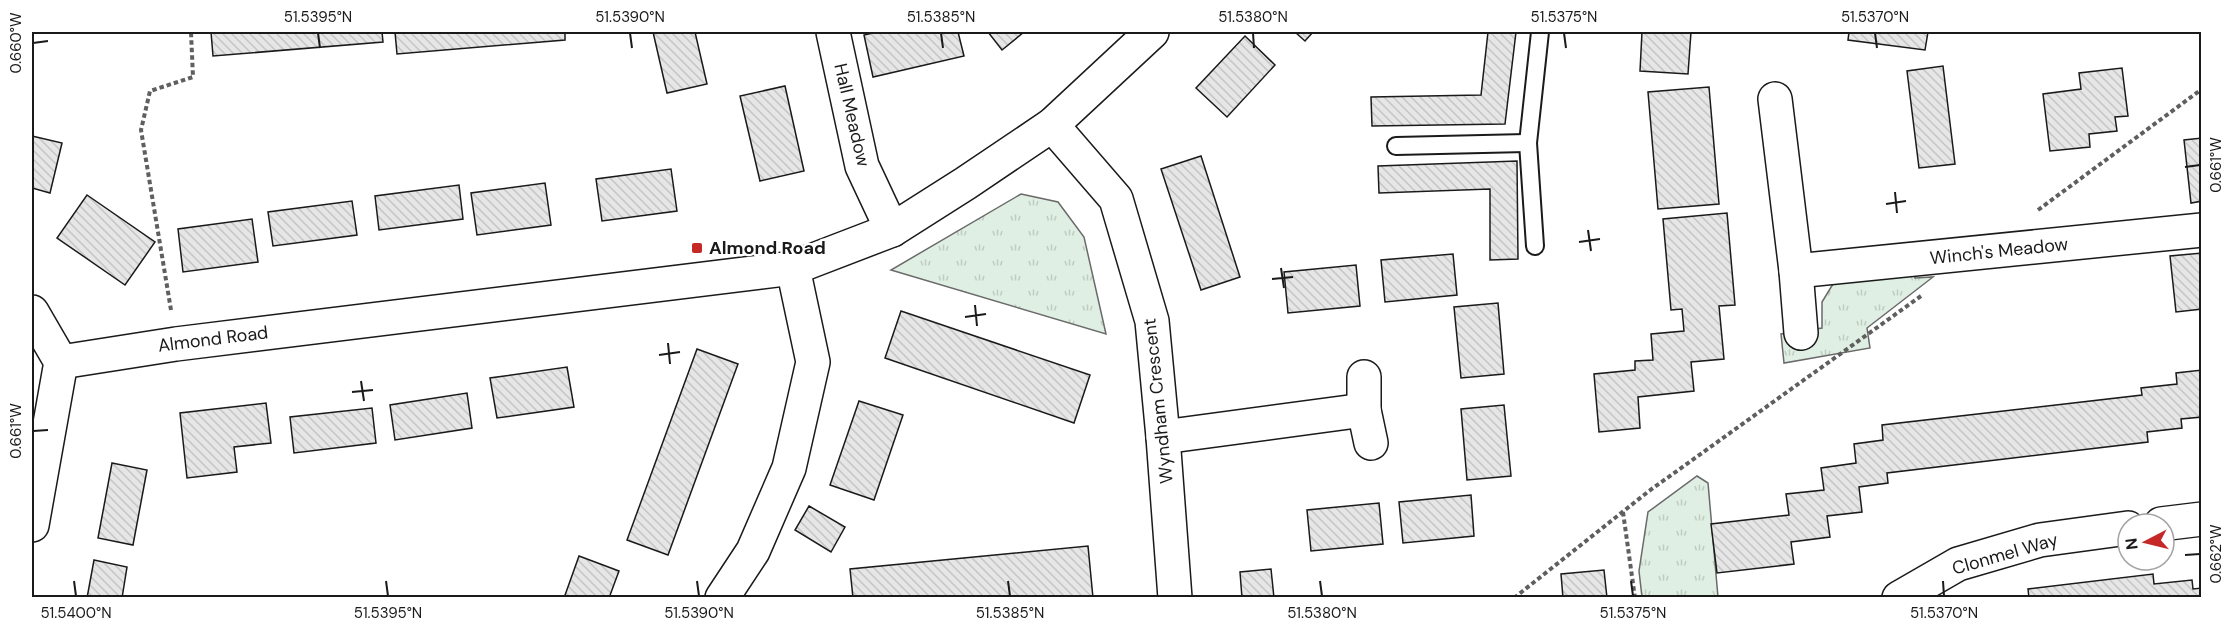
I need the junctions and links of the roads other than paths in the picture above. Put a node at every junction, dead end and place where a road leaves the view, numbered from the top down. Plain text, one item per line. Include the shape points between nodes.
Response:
1 (832, 32) edge
2 (1152, 32) edge
3 (1540, 32) edge
4 (1775, 99) dead end
5 (1052, 125) junction
6 (1528, 143) junction
7 (1396, 146) dead end
8 (892, 230) junction
9 (2202, 230) edge
10 (1535, 246) dead end
11 (793, 268) junction
12 (1796, 271) junction
13 (32, 312) edge
14 (1801, 333) dead end
15 (61, 362) junction
16 (1364, 377) dead end
17 (1364, 410) junction
18 (1163, 437) junction
19 (1371, 443) dead end
20 (2202, 519) edge
21 (2176, 522) edge
22 (32, 525) edge
23 (2116, 530) edge
24 (1917, 593) edge
25 (722, 597) edge
26 (1175, 597) edge

1 - 8 street, Hall Meadow via 862,166
2 - 5 street, Almond Road
3 - 6 lane
4 - 12 street
5 - 8 street, Almond Road
5 - 18 street, Wyndham Crescent via 1116,199 1152,321
6 - 7 lane
6 - 10 lane
8 - 11 street, Almond Road
9 - 12 street, Winch's Meadow
11 - 15 street, Almond Road via 176,344
11 - 25 street via 813,362 789,468 753,551
12 - 14 street
13 - 15 street
15 - 22 street
16 - 17 street
17 - 18 street
17 - 19 street
18 - 26 street, Wyndham Crescent
20 - 21 street
23 - 24 street, Clonmel Way via 2040,540 1958,564

